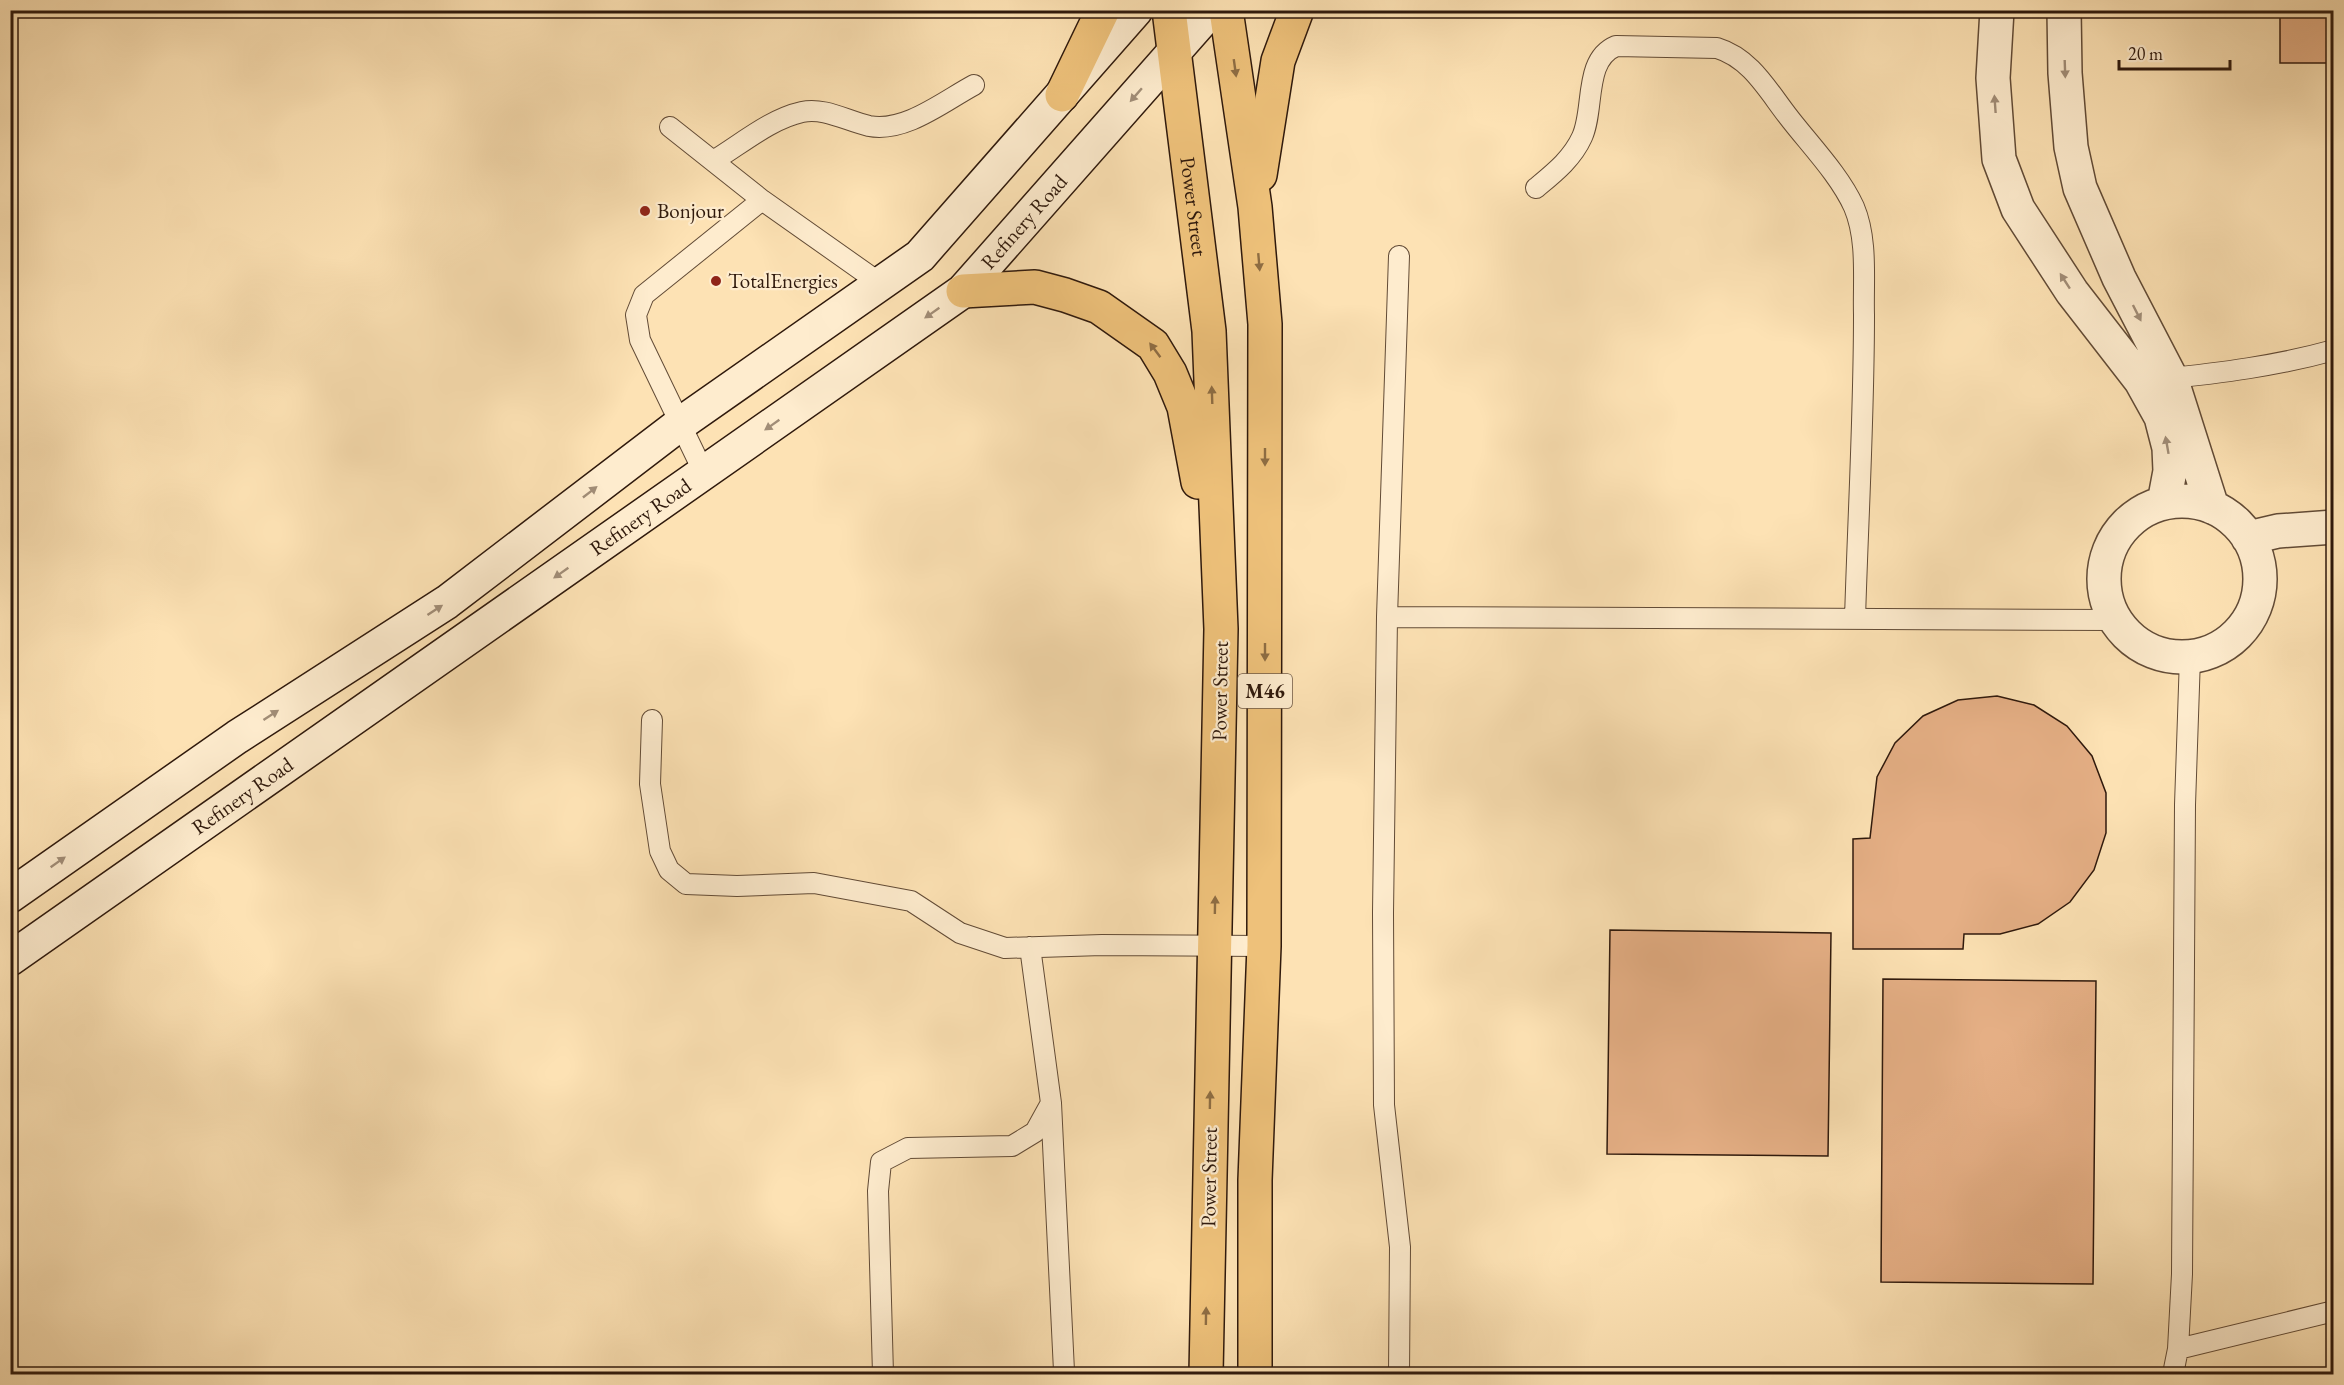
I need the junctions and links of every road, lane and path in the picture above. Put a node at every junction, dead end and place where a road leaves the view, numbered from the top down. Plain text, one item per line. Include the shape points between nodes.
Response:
1 (1103, 10) edge
2 (1136, 10) edge
3 (1169, 10) edge
4 (1211, 10) edge
5 (1226, 10) edge
6 (1298, 10) edge
7 (1996, 10) edge
8 (2064, 10) edge
9 (1175, 51) junction
10 (974, 85) dead end
11 (1062, 95) junction
12 (670, 127) dead end
13 (713, 161) junction
14 (1536, 188) dead end
15 (762, 200) junction
16 (1255, 207) junction
17 (1399, 256) dead end
18 (881, 284) junction
19 (963, 291) junction
20 (2334, 350) edge
21 (2156, 380) junction
22 (680, 424) junction
23 (704, 472) junction
24 (2164, 502) junction
25 (2212, 507) junction
26 (2334, 527) edge
27 (2248, 538) junction
28 (1387, 617) junction
29 (1855, 619) junction
30 (2115, 620) junction
31 (1221, 629) junction
32 (2190, 657) junction
33 (652, 720) dead end
34 (237, 737) junction
35 (264, 781) junction
36 (16, 892) edge
37 (55, 928) junction
38 (1214, 945) junction
39 (1264, 946) junction
40 (1030, 947) junction
41 (10, 959) edge
42 (1052, 1103) junction
43 (2334, 1311) edge
44 (2178, 1349) junction
45 (1064, 1371) dead end
46 (883, 1374) edge
47 (1206, 1374) edge
48 (1254, 1374) edge
49 (1399, 1374) edge
50 (2173, 1374) edge

1 - 11 main road
2 - 11 main road
3 - 9 main road, Power Street / M46
4 - 9 main road, Refinery Road
5 -> 16 main road, M46
6 - 16 main road via 1278,61
21 -> 7 main road via 2072,292 2018,209 1999,159 1993,78
8 -> 21 main road via 2071,147 2080,188 2119,278
9 -> 19 main road, Refinery Road
31 -> 9 main road, Power Street / M46 via 1209,331
10 - 13 lane via 906,122 887,128 824,112 804,111 785,117
11 - 18 main road via 920,256
12 - 13 lane
13 - 15 lane
14 - 29 lane via 1575,152 1590,110 1594,70 1605,51 1616,46 1717,48 1731,52 1755,72 1842,187 1859,224 1863,263
15 - 18 lane
15 - 22 lane via 644,295 636,315 640,340
16 -> 39 main road, M46 via 1264,324
17 - 28 lane
18 - 22 main road
19 -> 23 main road, Refinery Road
31 -> 19 main road via 1184,407 1153,345 1099,307 1065,295 1035,287
20 - 21 lane via 2225,373
24 -> 21 main road via 2170,471 2169,448
21 - 25 main road
22 - 23 lane
34 -> 22 main road via 447,602
23 -> 35 main road, Refinery Road
24 - 25 main road via 2189,501
24 - 30 main road via 2141,512 2122,528 2109,549 2104,573 2106,598
25 - 27 main road via 2233,519
26 - 27 main road via 2278,531
27 - 32 main road via 2258,562 2259,588 2252,613 2237,634 2215,649
28 - 29 lane
28 - 49 lane via 1384,1105 1400,1247
29 - 30 lane
30 - 32 main road via 2129,637 2148,649 2168,656
38 -> 31 main road, Power Street / M46
32 - 44 lane
33 - 40 lane via 650,784 660,851 669,870 686,884 825,885 911,901 960,933 1005,948
34 - 35 main road
36 -> 34 main road
35 - 37 main road, Refinery Road
36 - 37 main road
37 - 41 main road, Refinery Road
38 - 39 lane
38 - 40 lane
47 -> 38 main road, Power Street / M46
39 - 48 main road, M46 via 1255,1180
40 - 42 lane
42 - 45 lane
42 - 46 lane via 1035,1132 1012,1146 908,1148 881,1162 878,1191
43 - 44 lane
44 - 50 lane

